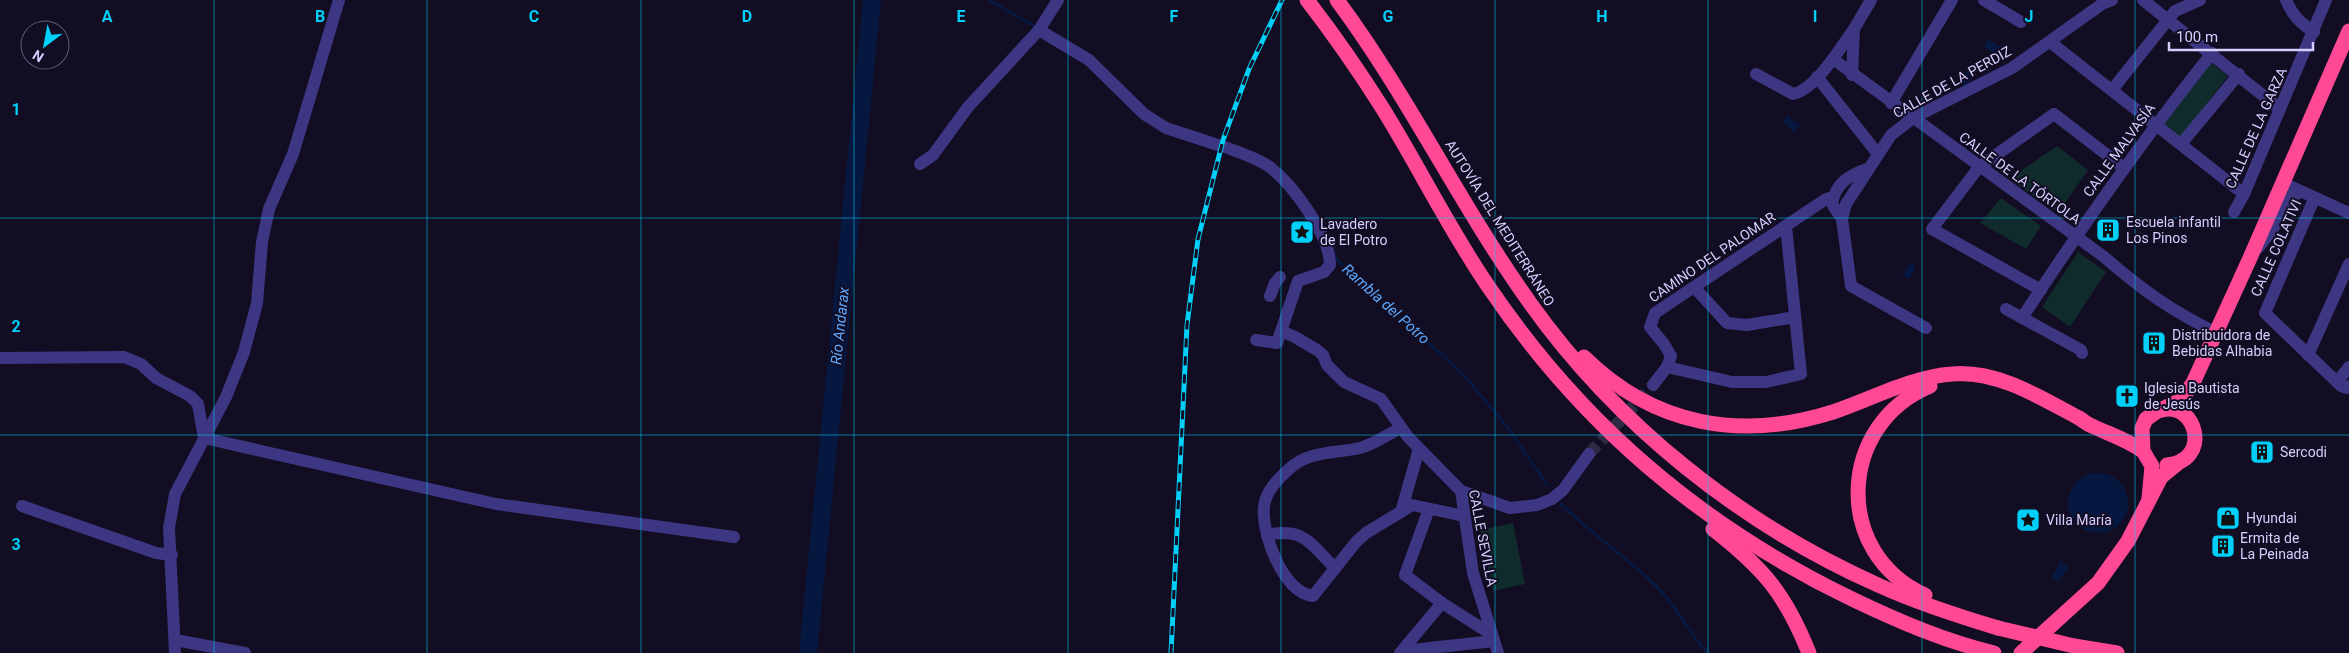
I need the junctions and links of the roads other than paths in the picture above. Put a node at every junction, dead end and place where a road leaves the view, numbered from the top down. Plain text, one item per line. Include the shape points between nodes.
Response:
1 (339, 0) edge
2 (1058, 0) edge
3 (1307, 0) edge
4 (1337, 0) edge
5 (1871, 0) edge
6 (1952, 0) edge
7 (1984, 0) edge
8 (2112, 0) edge
9 (2143, 0) edge
10 (2200, 0) edge
11 (2286, 0) edge
12 (2326, 0) edge
13 (2349, 18) edge
14 (2168, 20) junction
15 (2021, 22) dead end
16 (1854, 29) junction
17 (1039, 30) junction
18 (2349, 30) edge
19 (2314, 32) junction
20 (2050, 42) junction
21 (2212, 53) junction
22 (2337, 56) junction
23 (1833, 59) junction
24 (1756, 74) dead end
25 (2238, 74) junction
26 (1852, 75) junction
27 (1817, 77) junction
28 (2112, 90) junction
29 (1891, 103) junction
30 (2280, 109) junction
31 (1913, 118) junction
32 (2156, 124) junction
33 (2181, 144) junction
34 (1878, 154) junction
35 (920, 164) dead end
36 (1979, 167) junction
37 (2124, 168) junction
38 (1867, 169) junction
39 (2283, 183) junction
40 (2300, 192) junction
41 (2244, 194) junction
42 (1833, 197) junction
43 (2314, 199) junction
44 (2234, 212) dead end
45 (2349, 214) edge
46 (1842, 218) junction
47 (1786, 226) junction
48 (2075, 237) junction
49 (2250, 258) junction
50 (2349, 264) edge
51 (1694, 287) junction
52 (2041, 290) junction
53 (1294, 292) junction
54 (1270, 296) dead end
55 (2006, 309) dead end
56 (1795, 317) junction
57 (2022, 318) junction
58 (1926, 328) dead end
59 (1281, 332) junction
60 (1552, 333) junction
61 (2217, 333) junction
62 (1256, 340) dead end
63 (2082, 353) dead end
64 (2308, 355) junction
65 (0, 358) edge
66 (1668, 367) junction
67 (2349, 367) edge
68 (2199, 373) junction
69 (1972, 375) junction
70 (2343, 384) edge
71 (1654, 385) tunnel mouth
72 (2151, 416) junction
73 (2081, 420) junction
74 (2193, 426) junction
75 (1402, 428) junction
76 (204, 438) junction
77 (1419, 450) junction
78 (1589, 454) tunnel mouth
79 (2146, 454) junction
80 (2177, 464) junction
81 (1461, 490) junction
82 (1681, 496) junction
83 (2149, 499) junction
84 (22, 506) dead end
85 (1430, 509) junction
86 (1401, 512) junction
87 (1464, 516) junction
88 (1267, 535) junction
89 (734, 537) dead end
90 (172, 555) junction
91 (1335, 568) junction
92 (1442, 603) junction
93 (1967, 618) junction
94 (175, 640) junction
95 (1494, 643) edge
96 (1401, 652) edge
97 (1990, 652) edge
98 (176, 653) edge
99 (245, 653) edge
100 (1808, 653) edge
101 (2021, 653) edge
102 (2117, 653) edge

1 - 76 street via 293,154 269,209 262,242 257,303 244,352 226,397
2 - 17 street
3 - 82 highway via 1383,110 1467,253 1517,327 1612,436
4 - 60 highway, AUTOVÍA DEL MEDITERRÁNEO via 1406,101 1503,263
5 - 16 street
6 - 29 street
7 - 15 street
8 - 20 street, CALLE DE LA PERDIZ
9 - 14 street
10 - 14 street via 2175,11
11 - 19 street via 2299,23
12 - 19 street, CALLE DE LA GARZA
13 - 22 highway
14 - 21 street
14 - 28 street
16 - 23 street
16 - 26 street
17 - 35 street via 968,107 933,155
17 - 53 street via 1090,60 1144,114 1166,128 1249,156 1271,168 1308,209 1330,253 1330,265 1324,272 1298,281
18 - 22 highway
19 - 30 street, CALLE DE LA GARZA
20 - 28 street
20 - 31 street, CALLE DE LA PERDIZ via 1987,82
21 - 25 street
21 - 32 street, CALLE MALVASÍA
22 - 39 highway
23 - 26 street, CALLE DE LA TÓRTOLA
23 - 27 street
24 - 27 street via 1793,94
25 - 30 street
25 - 33 street
26 - 29 street, CALLE DE LA TÓRTOLA
27 - 34 street
28 - 32 street
29 - 31 street, CALLE DE LA TÓRTOLA
30 - 41 street, CALLE DE LA GARZA
31 - 34 street, CALLE DE LA PERDIZ via 1891,135
31 - 36 street, CALLE DE LA TÓRTOLA
32 - 33 street
32 - 37 street, CALLE MALVASÍA
33 - 41 street
34 - 38 street, CALLE DE LA PERDIZ
36 - 37 street via 2054,114
36 - 48 street, CALLE DE LA TÓRTOLA
36 - 52 street via 1932,229
37 - 48 street, CALLE MALVASÍA
38 - 42 street, CAMINO DEL PALOMAR via 1849,175
38 - 46 street, CALLE DE LA PERDIZ via 1846,204
39 - 40 street
39 - 49 highway
40 - 43 street
40 - 49 street via 2288,199 2273,229
41 - 44 street, CALLE DE LA GARZA
42 - 46 street via 1832,204
42 - 47 street, CAMINO DEL PALOMAR
43 - 45 street
43 - 64 street, CALLE COLATIVI via 2265,313
46 - 58 street, CALLE DE LA PERDIZ via 1851,286
47 - 51 street, CAMINO DEL PALOMAR
47 - 56 street
48 - 52 street, CALLE MALVASÍA
48 - 61 street, CALLE DE LA TÓRTOLA via 2103,256 2140,289
49 - 61 highway
50 - 64 street
51 - 56 street via 1727,322 1747,325
51 - 66 street, CAMINO DEL PALOMAR via 1652,318 1650,327 1670,356
52 - 57 street, CALLE MALVASÍA
53 - 54 street via 1278,280
53 - 59 street
55 - 57 street
56 - 66 street via 1801,374 1766,382 1732,382
57 - 63 street
59 - 62 street via 1277,343
59 - 75 street, CALLE SEVILLA via 1317,350 1327,366 1344,382 1381,399
60 - 69 highway via 1574,346 1611,380 1653,406 1714,425 1750,427 1793,423 1915,382 1952,374
60 - 93 highway, AUTOVÍA DEL MEDITERRÁNEO via 1620,408 1665,450 1736,504 1775,530 1870,581
61 - 68 highway
64 - 70 street, CALLE COLATIVI
65 - 76 street via 124,357 134,360 198,404
66 - 71 street
67 - 70 street
68 - 72 highway via 2187,394
68 - 74 highway via 2191,406
69 - 73 highway via 2009,383
69 - 93 highway via 1917,391 1897,405 1871,439 1857,484 1859,516 1869,543 1882,564 1915,590
72 - 73 highway via 2128,428 2110,428
72 - 74 highway via 2166,409 2175,410 2188,418
72 - 79 highway via 2140,435
73 - 79 highway via 2122,437
74 - 80 highway via 2195,444 2189,456
75 - 77 street, CALLE SEVILLA
75 - 88 street via 1362,448 1302,458 1268,495 1264,505
76 - 89 street via 496,504
76 - 90 street via 175,494 170,528
77 - 81 street, CALLE SEVILLA
77 - 86 street
78 - 81 street via 1563,490 1537,505 1510,508
79 - 80 highway via 2162,465
79 - 83 highway via 2152,466
80 - 83 highway via 2161,477
81 - 87 street, CALLE SEVILLA
82 - 97 highway via 1796,572 1898,621
82 - 100 highway via 1700,519 1744,553 1770,580 1789,610
83 - 101 highway via 2128,541 2098,583
84 - 90 street via 156,553
85 - 86 street via 1412,505
85 - 87 street
85 - 92 street via 1404,575
86 - 91 street via 1366,534
87 - 95 street, CALLE SEVILLA via 1472,573
88 - 91 street via 1285,531 1300,536
88 - 91 street via 1271,552 1305,595 1313,596
90 - 94 street
92 - 95 street
92 - 96 street
93 - 102 highway, AUTOVÍA DEL MEDITERRÁNEO, bridge via 2074,646
94 - 98 street
94 - 99 street
95 - 96 street

